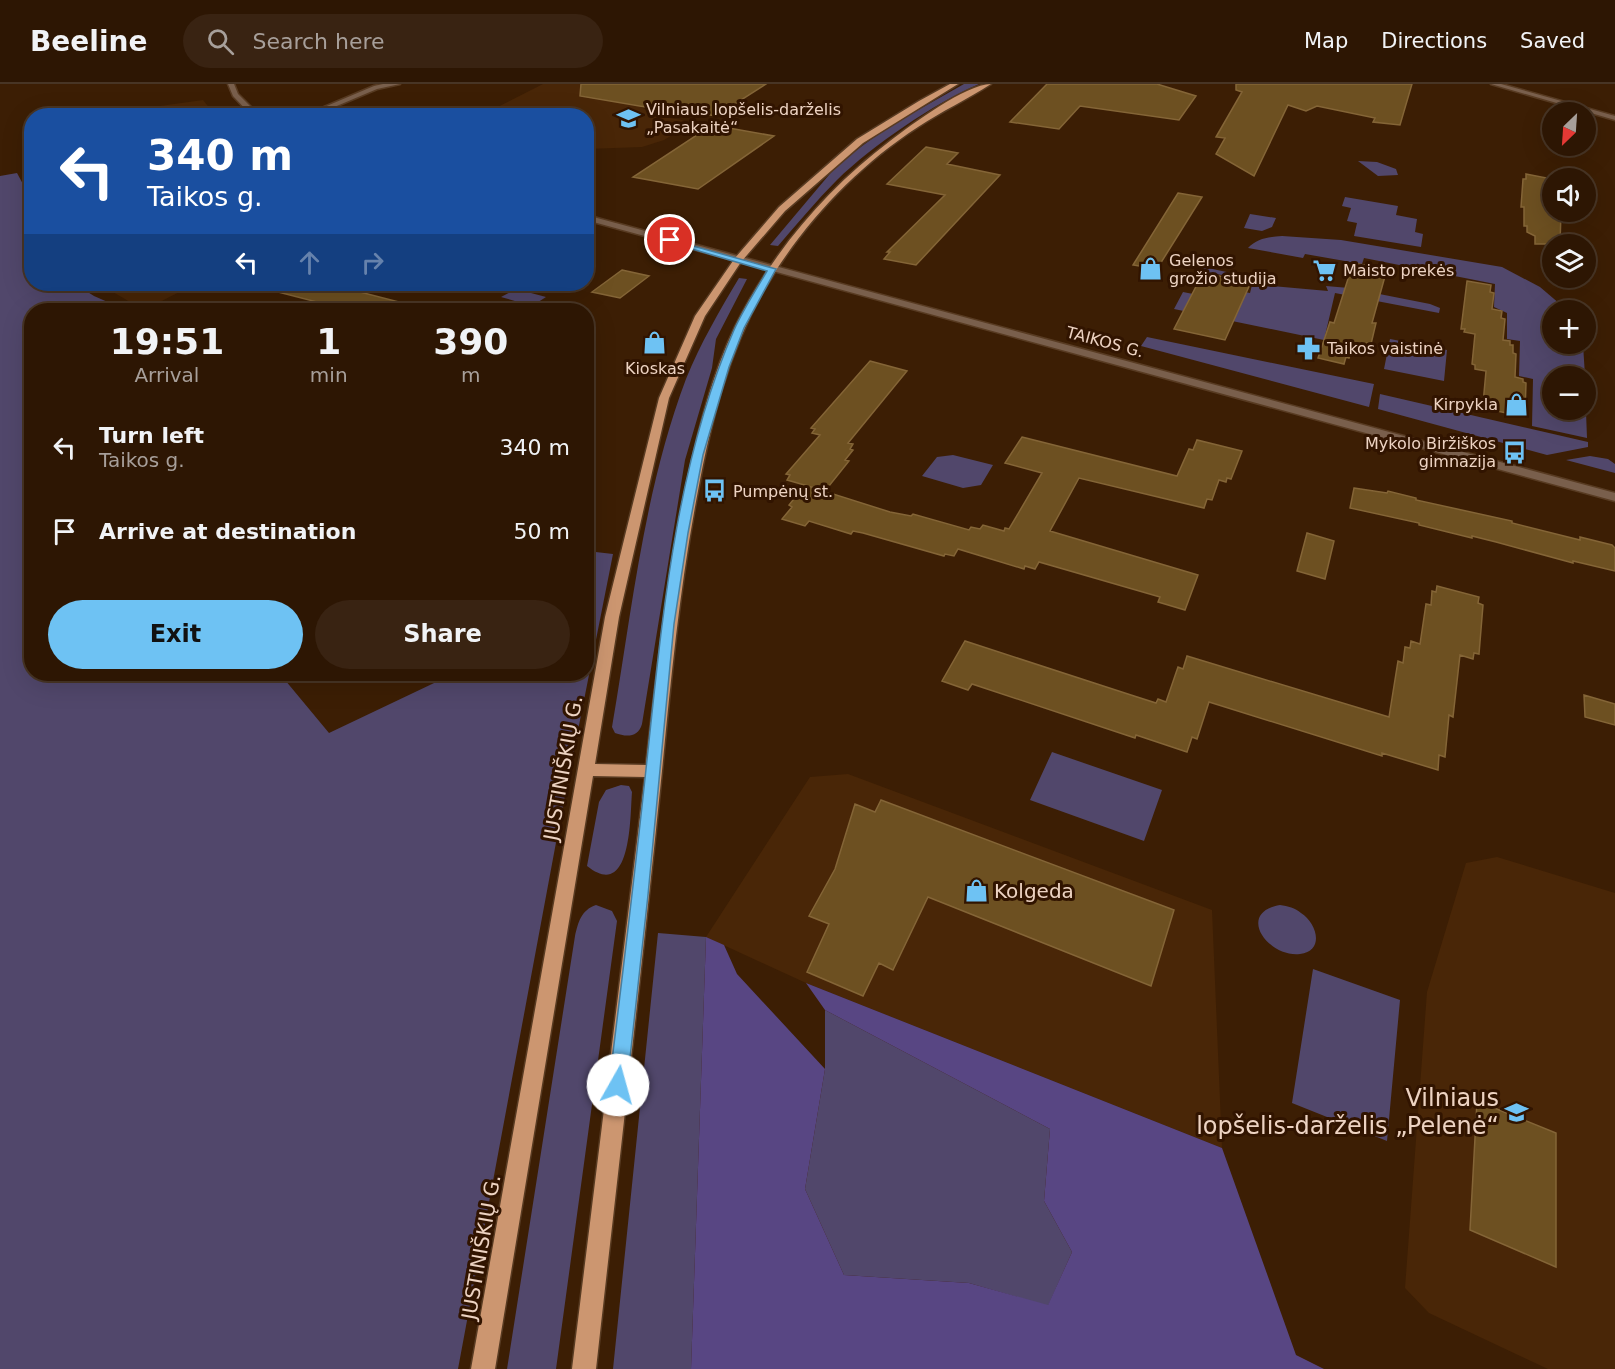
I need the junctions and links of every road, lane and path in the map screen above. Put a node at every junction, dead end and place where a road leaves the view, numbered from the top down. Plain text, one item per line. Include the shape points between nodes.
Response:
1 (231, 84) edge
2 (397, 84) edge
3 (955, 84) edge
4 (988, 84) edge
5 (1494, 84) edge
6 (249, 108) edge
7 (325, 108) edge
8 (1615, 118) edge
9 (594, 219) edge
10 (738, 260) junction
11 (772, 269) junction
12 (1615, 497) edge
13 (586, 770) junction
14 (654, 771) junction
15 (483, 1369) edge
16 (584, 1369) edge

1 - 6 street via 235,95
2 - 7 street via 376,87
3 - 10 main road, JUSTINIŠKIŲ G. via 860,141 782,209
4 - 11 main road via 943,108 864,165 832,195
5 - 8 street
9 - 10 street, TAIKOS G.
10 - 11 street, TAIKOS G.
10 - 13 main road, JUSTINIŠKIŲ G. via 700,316 664,398 612,617
11 - 12 street, TAIKOS G.
11 - 14 main road via 728,357 698,455 668,624
13 - 14 main road
13 - 15 main road, JUSTINIŠKIŲ G.
14 - 16 main road

